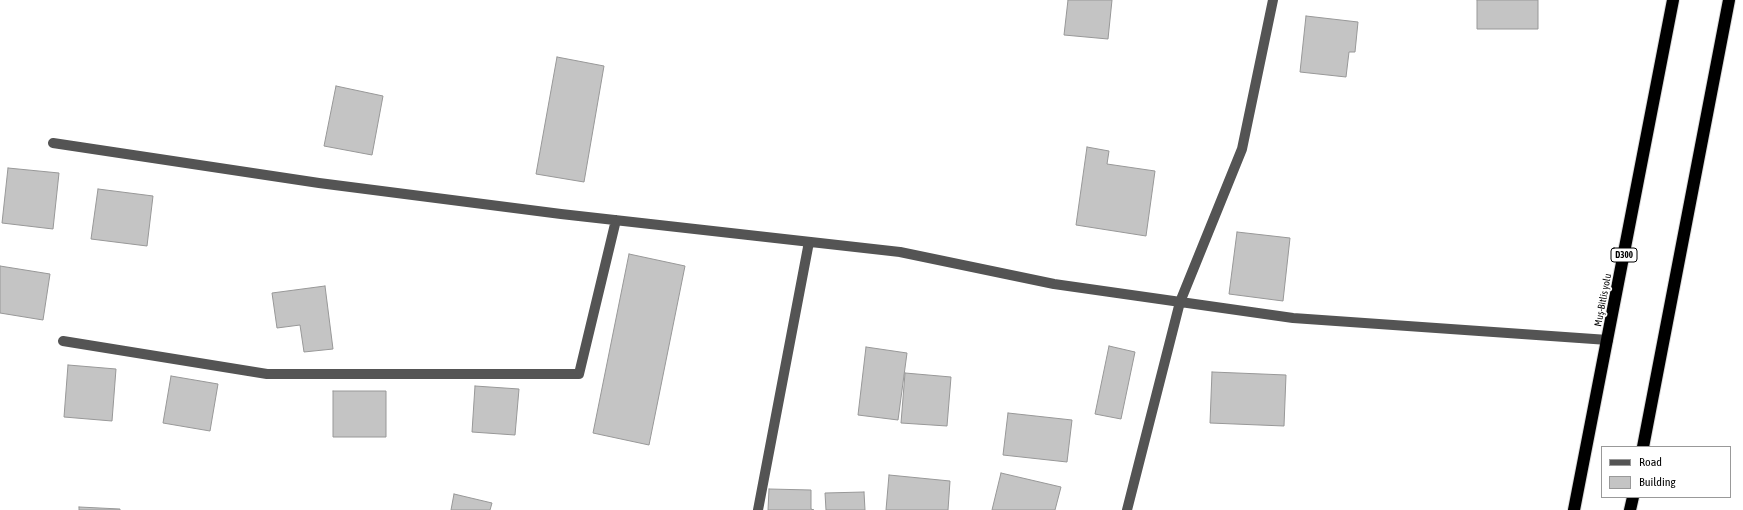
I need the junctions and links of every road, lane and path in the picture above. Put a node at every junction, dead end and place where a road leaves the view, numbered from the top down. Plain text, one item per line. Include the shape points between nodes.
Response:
1 (1273, 0) edge
2 (1673, 0) edge
3 (1729, 0) edge
4 (52, 143) dead end
5 (616, 220) junction
6 (808, 242) junction
7 (1180, 302) junction
8 (1608, 340) junction
9 (63, 341) dead end
10 (1642, 446) edge
11 (1633, 498) edge
12 (758, 510) edge
13 (1127, 510) edge
14 (1574, 510) edge
15 (1630, 510) edge

1 - 7 street via 1242,148
2 - 8 highway, Muş-Bitlis yolu / D300
3 - 10 highway
4 - 5 street via 319,183
5 - 6 street
5 - 9 street via 579,374 267,374
6 - 7 street via 900,252 1054,284
6 - 12 street
7 - 8 street via 1293,318
7 - 13 street
8 - 14 highway, Muş-Bitlis yolu / D300
11 - 15 highway

